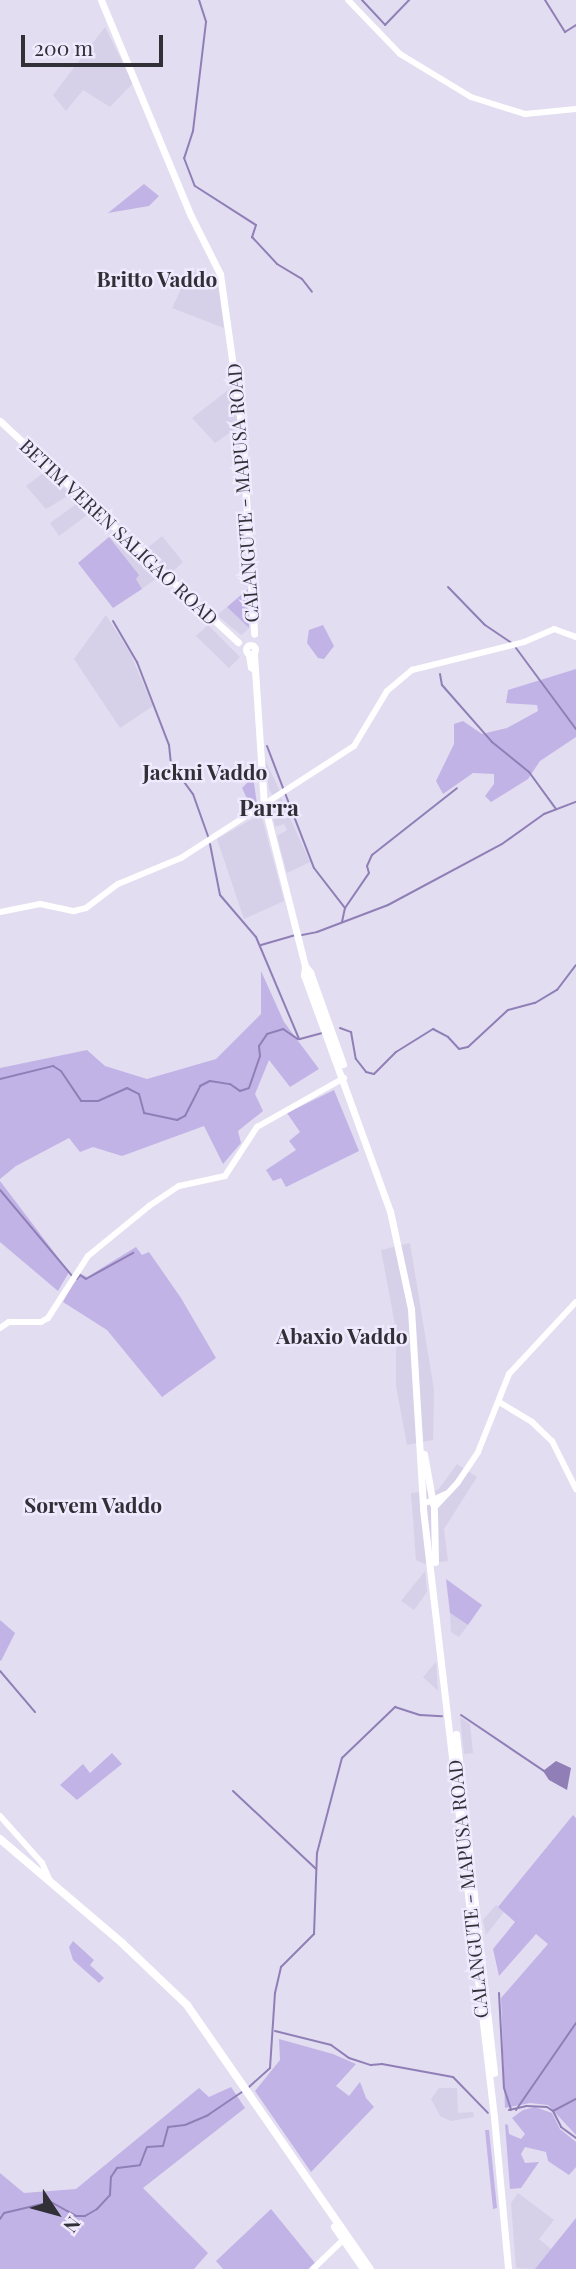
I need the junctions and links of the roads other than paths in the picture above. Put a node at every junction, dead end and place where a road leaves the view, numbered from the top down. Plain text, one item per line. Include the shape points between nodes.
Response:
1 (101, 0) edge
2 (348, 0) edge
3 (576, 109) edge
4 (0, 421) edge
5 (576, 637) edge
6 (251, 650) junction
7 (264, 804) junction
8 (0, 912) edge
9 (344, 1078) junction
10 (576, 1302) edge
11 (412, 1323) junction
12 (0, 1328) edge
13 (499, 1402) junction
14 (576, 1489) edge
15 (430, 1506) junction
16 (0, 1816) edge
17 (0, 1839) edge
18 (49, 1879) junction
19 (345, 2238) junction
20 (313, 2269) edge
21 (364, 2269) edge
22 (370, 2269) edge
23 (510, 2269) edge

1 - 6 main road, CALANGUTE - MAPUSA ROAD via 220,274 242,430 254,634
2 - 3 street via 400,54 471,97 525,114
4 - 6 main road, BETIM VEREN SALIGAO ROAD
5 - 7 street via 554,629 510,646 412,670 387,691 354,746
6 - 7 main road, CALANGUTE - MAPUSA ROAD
7 - 8 street via 181,858 118,884 86,908 74,911 40,904
7 - 9 main road, CALANGUTE - MAPUSA ROAD via 304,975
9 - 11 main road, CALANGUTE - MAPUSA ROAD via 390,1211
9 - 12 street via 267,1119 250,1135 225,1176 179,1186 162,1195 78,1268 52,1313 41,1322 9,1322
10 - 13 street via 509,1374
11 - 15 main road, CALANGUTE - MAPUSA ROAD
11 - 15 main road, CALANGUTE - MAPUSA ROAD
13 - 14 street via 552,1441
13 - 15 street via 478,1451 448,1494
15 - 23 main road, CALANGUTE - MAPUSA ROAD
16 - 18 street via 42,1863
17 - 18 main road
18 - 19 main road via 173,1990
19 - 20 street
19 - 21 main road
19 - 22 main road

